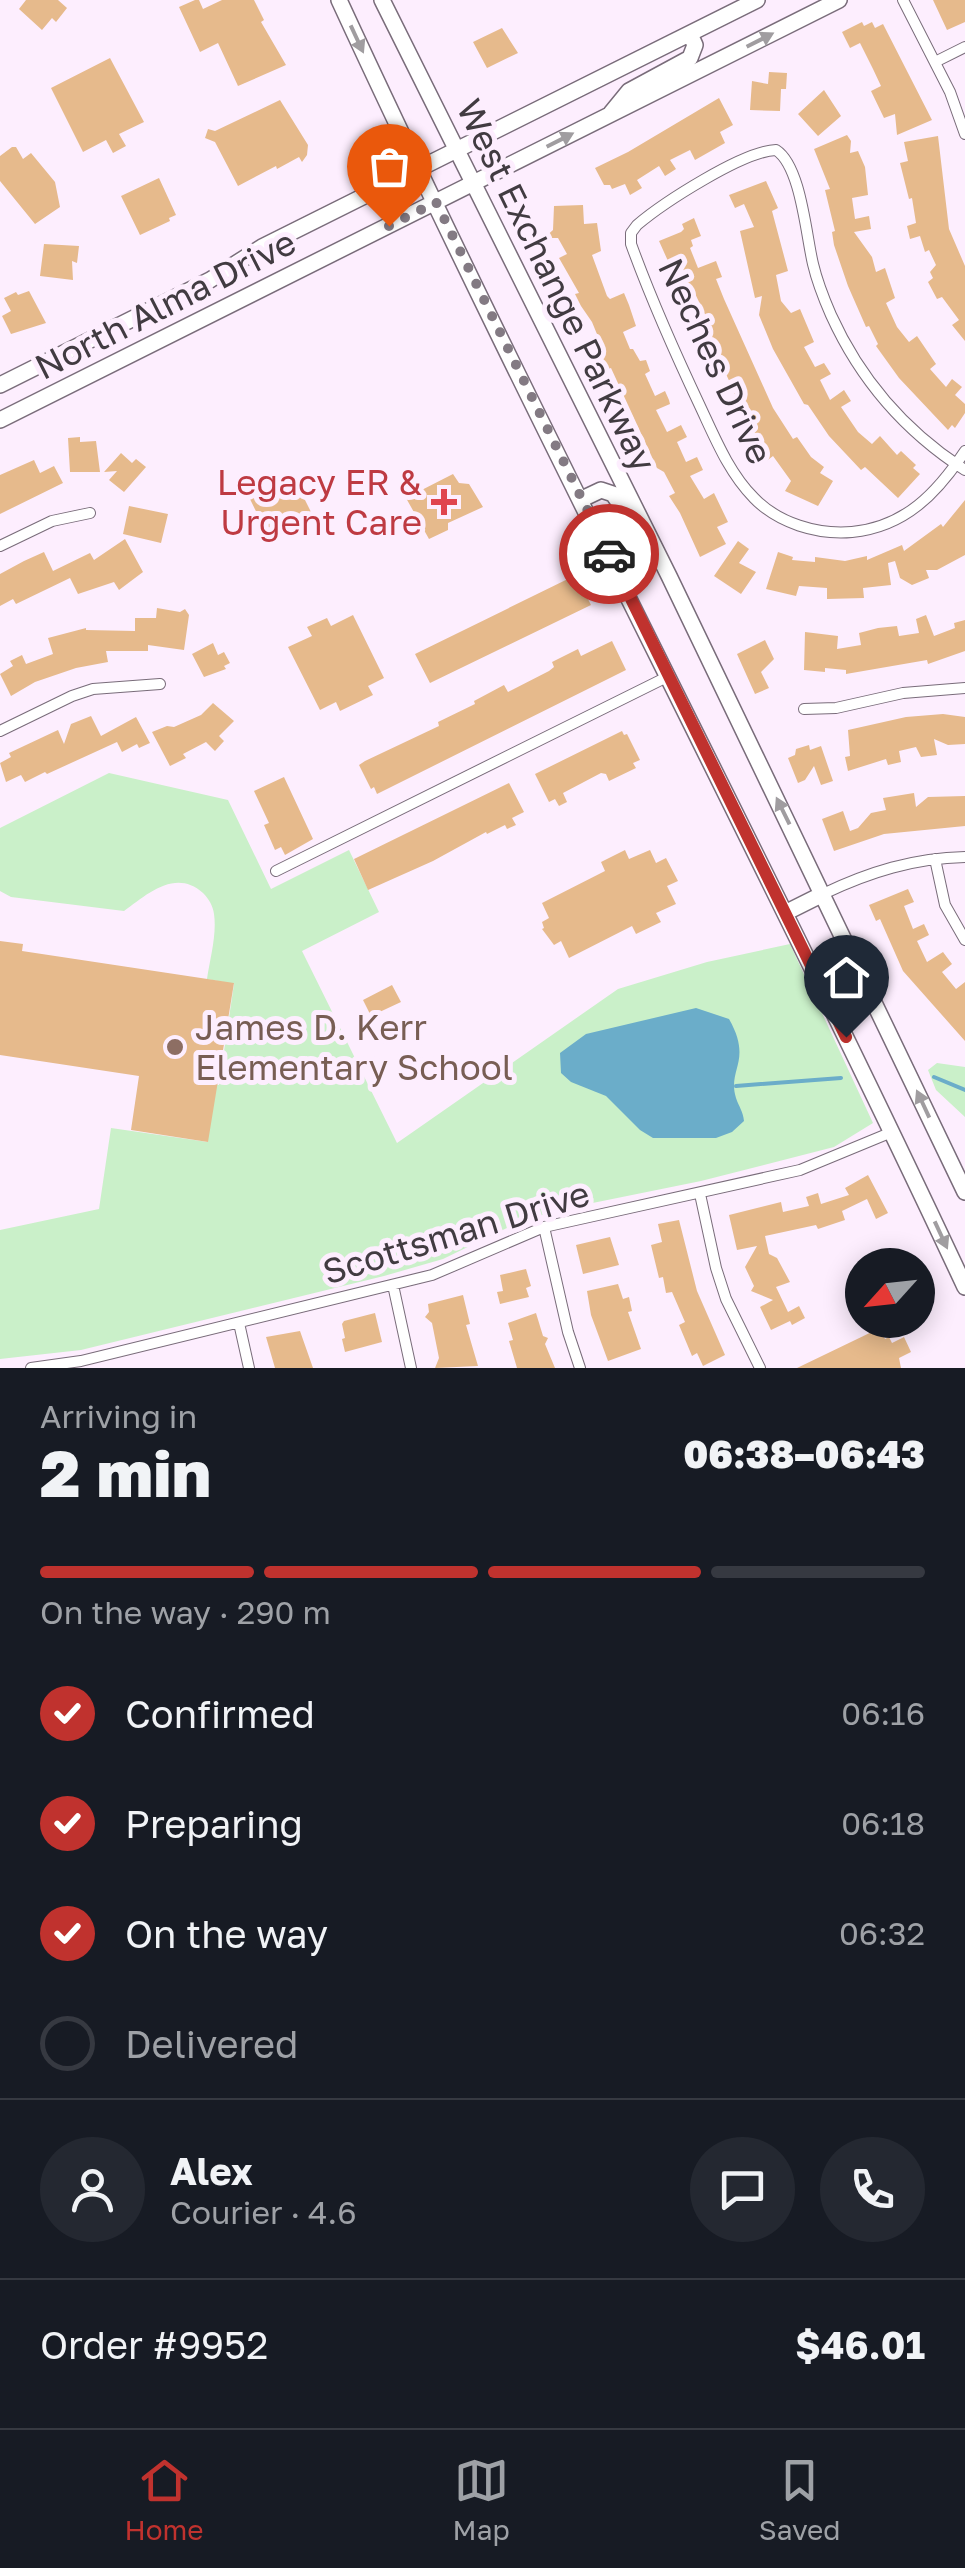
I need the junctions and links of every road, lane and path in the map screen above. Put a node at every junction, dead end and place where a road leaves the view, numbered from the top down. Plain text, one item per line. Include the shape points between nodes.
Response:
1 (339, 0) edge
2 (382, 0) edge
3 (757, 0) edge
4 (839, 0) edge
5 (903, 0) edge
6 (690, 34) junction
7 (965, 47) edge
8 (935, 62) junction
9 (608, 116) junction
10 (965, 134) edge
11 (456, 152) junction
12 (418, 171) junction
13 (472, 184) junction
14 (436, 202) junction
15 (152, 308) junction
16 (167, 336) junction
17 (0, 385) edge
18 (0, 420) edge
19 (965, 450) edge
20 (960, 467) edge
21 (582, 499) junction
22 (90, 513) dead end
23 (0, 546) edge
24 (683, 605) junction
25 (668, 676) junction
26 (160, 684) dead end
27 (965, 688) edge
28 (804, 710) dead end
29 (0, 732) edge
30 (965, 857) edge
31 (935, 859) junction
32 (276, 871) dead end
33 (823, 894) junction
34 (785, 912) junction
35 (965, 940) edge
36 (892, 1132) junction
37 (965, 1192) edge
38 (700, 1194) junction
39 (544, 1227) junction
40 (393, 1285) junction
41 (965, 1287) edge
42 (240, 1323) junction
43 (82, 1365) edge
44 (31, 1368) edge
45 (248, 1368) edge
46 (411, 1368) edge
47 (580, 1368) edge
48 (760, 1368) edge

1 -> 12 main road, West Exchange Parkway
2 - 11 main road, West Exchange Parkway
3 - 6 main road, North Alma Drive
9 -> 4 main road, North Alma Drive
5 - 8 street
6 - 9 main road via 690,58 628,90
6 - 11 main road, North Alma Drive
7 - 8 street
8 - 10 street
13 -> 9 main road, North Alma Drive
11 - 12 main road, North Alma Drive
11 - 13 main road, West Exchange Parkway
12 - 14 main road, West Exchange Parkway
12 - 15 main road, North Alma Drive
13 - 14 main road, North Alma Drive
13 - 24 main road, West Exchange Parkway
14 - 16 main road, North Alma Drive
14 - 21 main road, West Exchange Parkway
15 - 16 main road
15 - 17 main road, North Alma Drive
16 - 18 main road, North Alma Drive
19 - 20 street, Neches Drive
20 - 20 street, Neches Drive via 923,503 870,529 826,532 766,509 736,476 713,433 631,233 692,188 761,152 782,153 818,279 849,351 902,420
21 - 24 main road via 601,490 621,503
21 - 25 main road, West Exchange Parkway
22 - 23 street via 52,520
33 -> 24 main road, West Exchange Parkway
25 - 32 street
25 - 34 main road, West Exchange Parkway
26 - 29 street via 72,696
27 - 28 street
30 - 31 street
31 - 33 street via 879,870
31 - 35 street via 944,905
33 - 34 main road
37 -> 33 main road, West Exchange Parkway
34 - 36 main road, West Exchange Parkway
36 - 38 street, Scottsman Drive via 811,1167
36 -> 41 main road, West Exchange Parkway
38 - 39 street, Scottsman Drive
38 - 48 street via 716,1268
39 - 40 street, Scottsman Drive via 450,1269
39 - 47 street
40 - 42 street, Scottsman Drive
40 - 46 street
42 - 43 street, Scottsman Drive
42 - 45 street
43 - 44 street, Scottsman Drive

